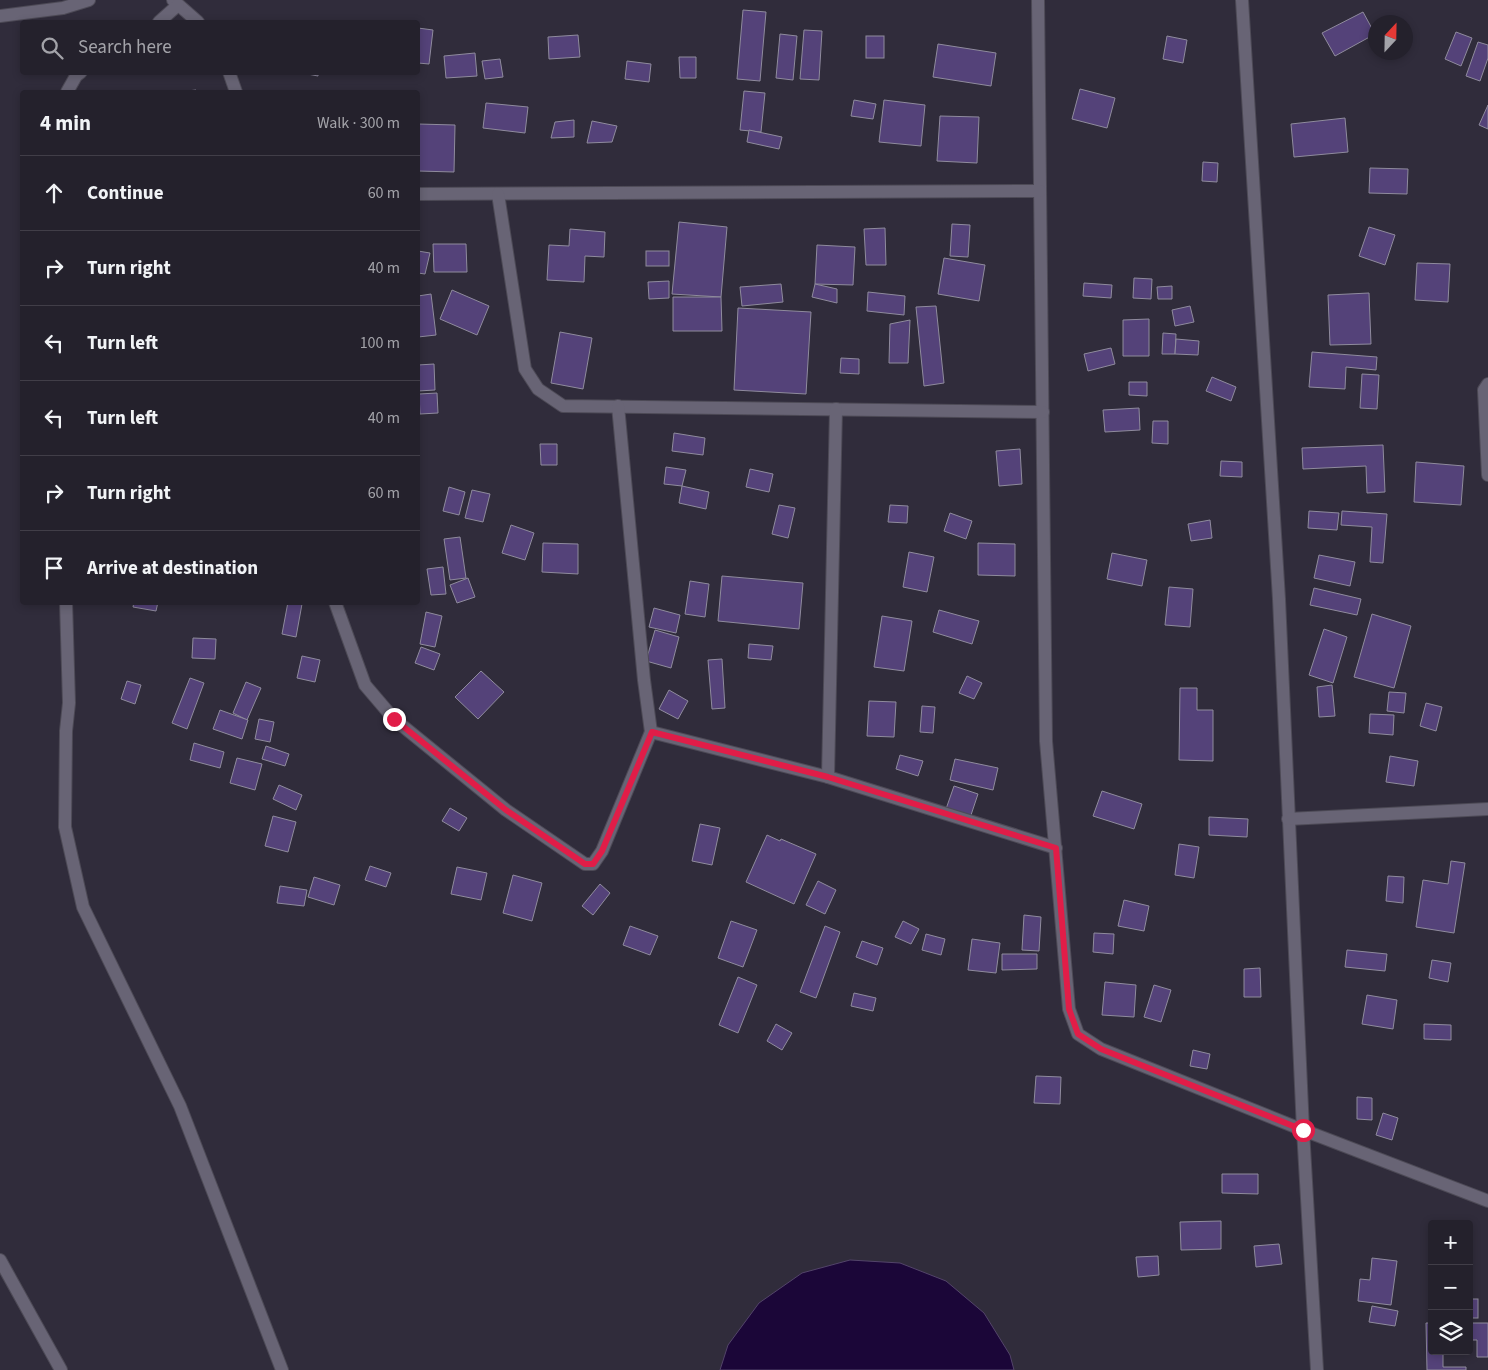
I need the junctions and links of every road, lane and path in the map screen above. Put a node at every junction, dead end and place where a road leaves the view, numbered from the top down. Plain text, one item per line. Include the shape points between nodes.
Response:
1 (89, 0) edge
2 (1038, 0) edge
3 (1242, 0) edge
4 (176, 2) edge
5 (0, 16) edge
6 (161, 20) edge
7 (196, 20) edge
8 (77, 75) edge
9 (230, 75) edge
10 (68, 90) edge
11 (235, 90) edge
12 (1040, 191) junction
13 (420, 194) edge
14 (498, 194) junction
15 (1488, 384) edge
16 (618, 406) junction
17 (836, 409) junction
18 (1042, 412) junction
19 (1488, 475) edge
20 (66, 605) edge
21 (335, 605) edge
22 (652, 732) junction
23 (828, 777) junction
24 (1488, 809) edge
25 (1288, 819) junction
26 (1056, 848) junction
27 (1303, 1130) junction
28 (1488, 1201) edge
29 (0, 1260) edge
30 (61, 1370) edge
31 (282, 1370) edge
32 (1317, 1370) edge

1 - 5 street via 63,8
2 - 12 street
3 - 25 street via 1279,599
4 - 6 street
4 - 7 street
8 - 10 street
9 - 11 street
12 - 14 street
12 - 18 street
13 - 14 street
14 - 16 street via 525,369 538,389 562,406
15 - 19 street via 1484,390
16 - 17 street
16 - 22 street via 644,680
17 - 18 street
17 - 23 street
18 - 26 street via 1046,741
20 - 31 street via 69,703 65,827 82,907 180,1106
21 - 22 street via 365,686 394,719 506,810 585,864 593,864 602,851
22 - 23 street
23 - 26 street
24 - 25 street
25 - 27 street
26 - 27 street via 1069,1009 1078,1034 1101,1049
27 - 28 street
27 - 32 street
29 - 30 street

